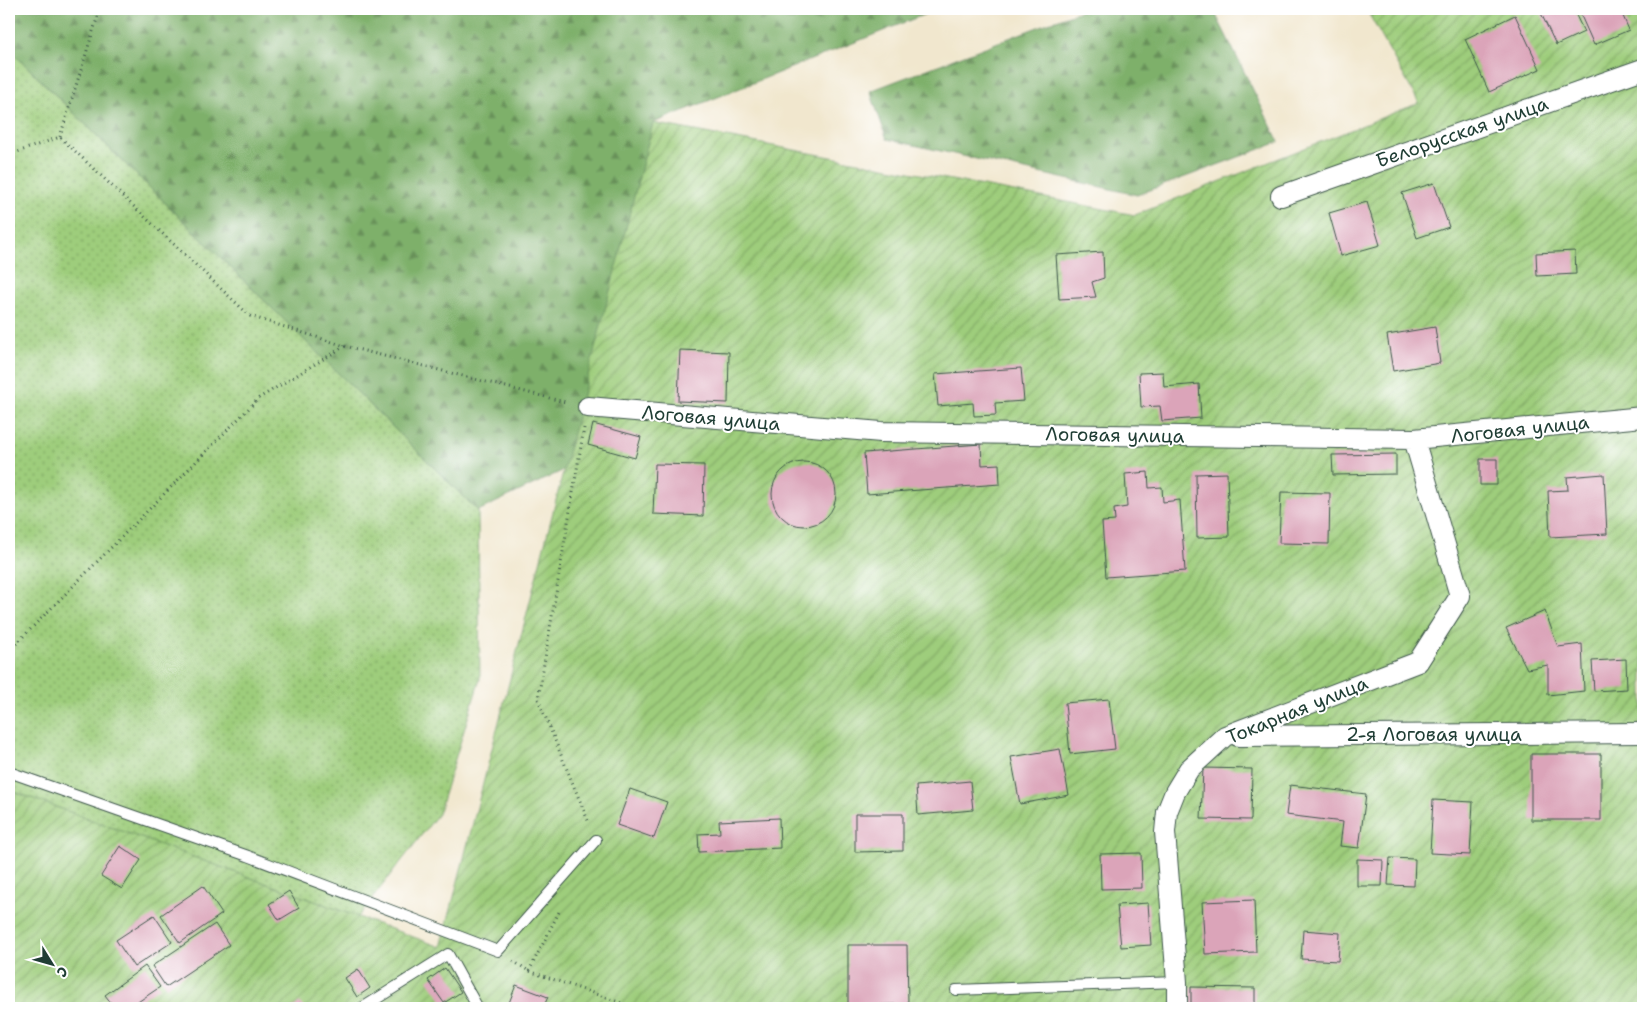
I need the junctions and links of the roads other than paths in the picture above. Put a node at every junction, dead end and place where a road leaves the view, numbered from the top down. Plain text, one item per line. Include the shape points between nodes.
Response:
1 (1643, 68) edge
2 (1280, 196) dead end
3 (588, 407) road end
4 (1643, 417) edge
5 (1414, 439) junction
6 (1643, 733) edge
7 (1225, 736) junction
8 (9, 772) edge
9 (596, 840) road end
10 (1177, 982) junction
11 (956, 990) dead end
12 (362, 1008) edge
13 (478, 1008) edge
14 (1177, 1008) edge

1 - 2 street, Белорусская улица
3 - 5 street, Логовая улица via 881,432
4 - 5 street, Логовая улица
5 - 7 street, Токарная улица via 1460,596 1418,662
6 - 7 street, 2-я Логовая улица
7 - 10 street, Токарная улица via 1189,769 1167,812 1165,832
8 - 9 lane via 248,856 498,952
10 - 11 lane
10 - 14 street, Токарная улица
12 - 13 lane via 448,954

